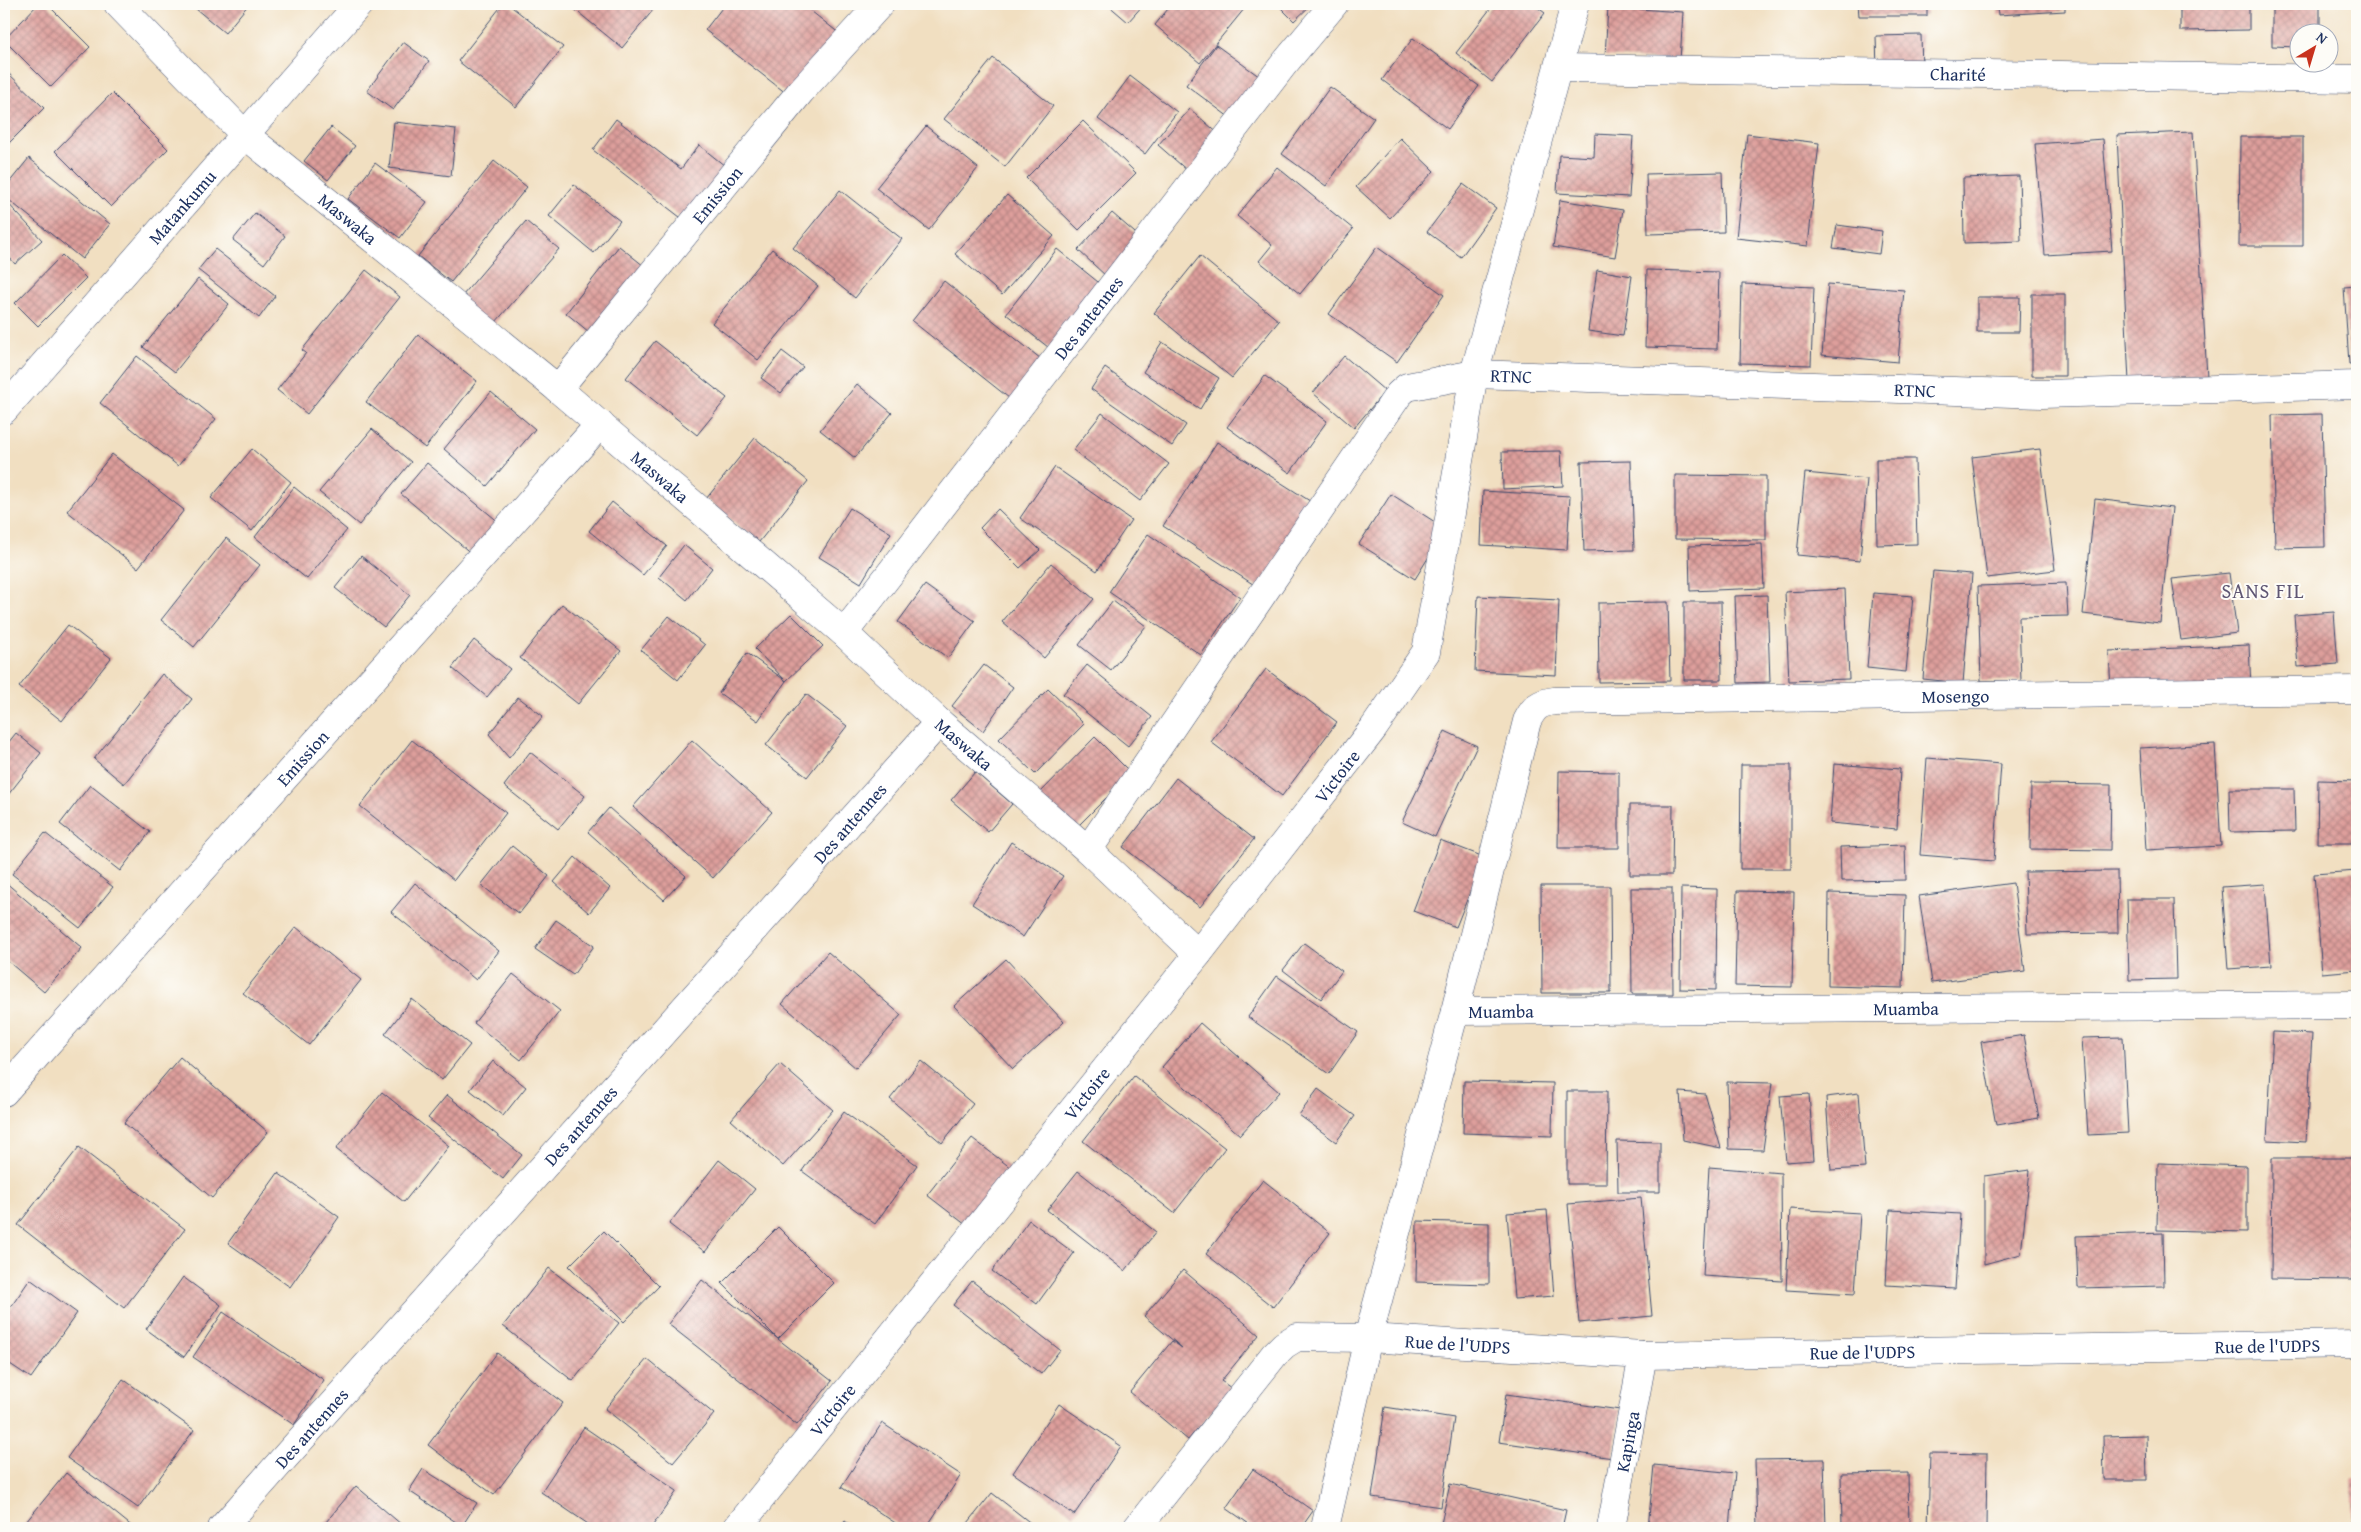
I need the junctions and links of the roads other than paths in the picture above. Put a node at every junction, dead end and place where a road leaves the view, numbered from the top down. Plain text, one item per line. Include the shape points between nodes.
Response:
1 (118, 4) edge
2 (359, 4) edge
3 (880, 4) edge
4 (1334, 4) edge
5 (1575, 4) edge
6 (1559, 68) junction
7 (2357, 79) edge
8 (244, 134) junction
9 (1474, 374) junction
10 (2357, 385) edge
11 (558, 389) junction
12 (4, 410) edge
13 (600, 424) junction
14 (844, 633) junction
15 (2357, 690) edge
16 (939, 722) junction
17 (1088, 850) junction
18 (1198, 954) junction
19 (2357, 1005) edge
20 (1455, 1012) junction
21 (4, 1092) edge
22 (1368, 1338) junction
23 (2357, 1344) edge
24 (1644, 1355) junction
25 (222, 1528) edge
26 (737, 1528) edge
27 (1137, 1528) edge
28 (1325, 1528) edge
29 (1610, 1528) edge

1 - 8 street, Maswaka
2 - 8 street, Matankumu
3 - 11 street, Emission via 801,91
4 - 14 street, Des antennes via 1284,64
5 - 6 street
6 - 7 street, Charité
6 - 9 street
8 - 11 street, Maswaka
8 - 12 street, Matankumu
9 - 10 street, RTNC via 2042,394
9 - 17 street, RTNC via 1416,384 1399,394
9 - 18 street, Victoire via 1426,652 1373,729
11 - 13 street, Maswaka
13 - 14 street, Maswaka
13 - 21 street, Emission
14 - 16 street, Maswaka
15 - 20 street, Mosengo via 1541,702 1526,721
16 - 17 street, Maswaka
16 - 25 street, Des antennes
17 - 18 street, Maswaka
18 - 26 street, Victoire
19 - 20 street, Muamba
20 - 22 street
22 - 24 street, Rue de l'UDPS
22 - 27 street, Rue de l'UDPS via 1297,1337 1284,1344
22 - 28 street
23 - 24 street, Rue de l'UDPS
24 - 29 street, Kapinga

